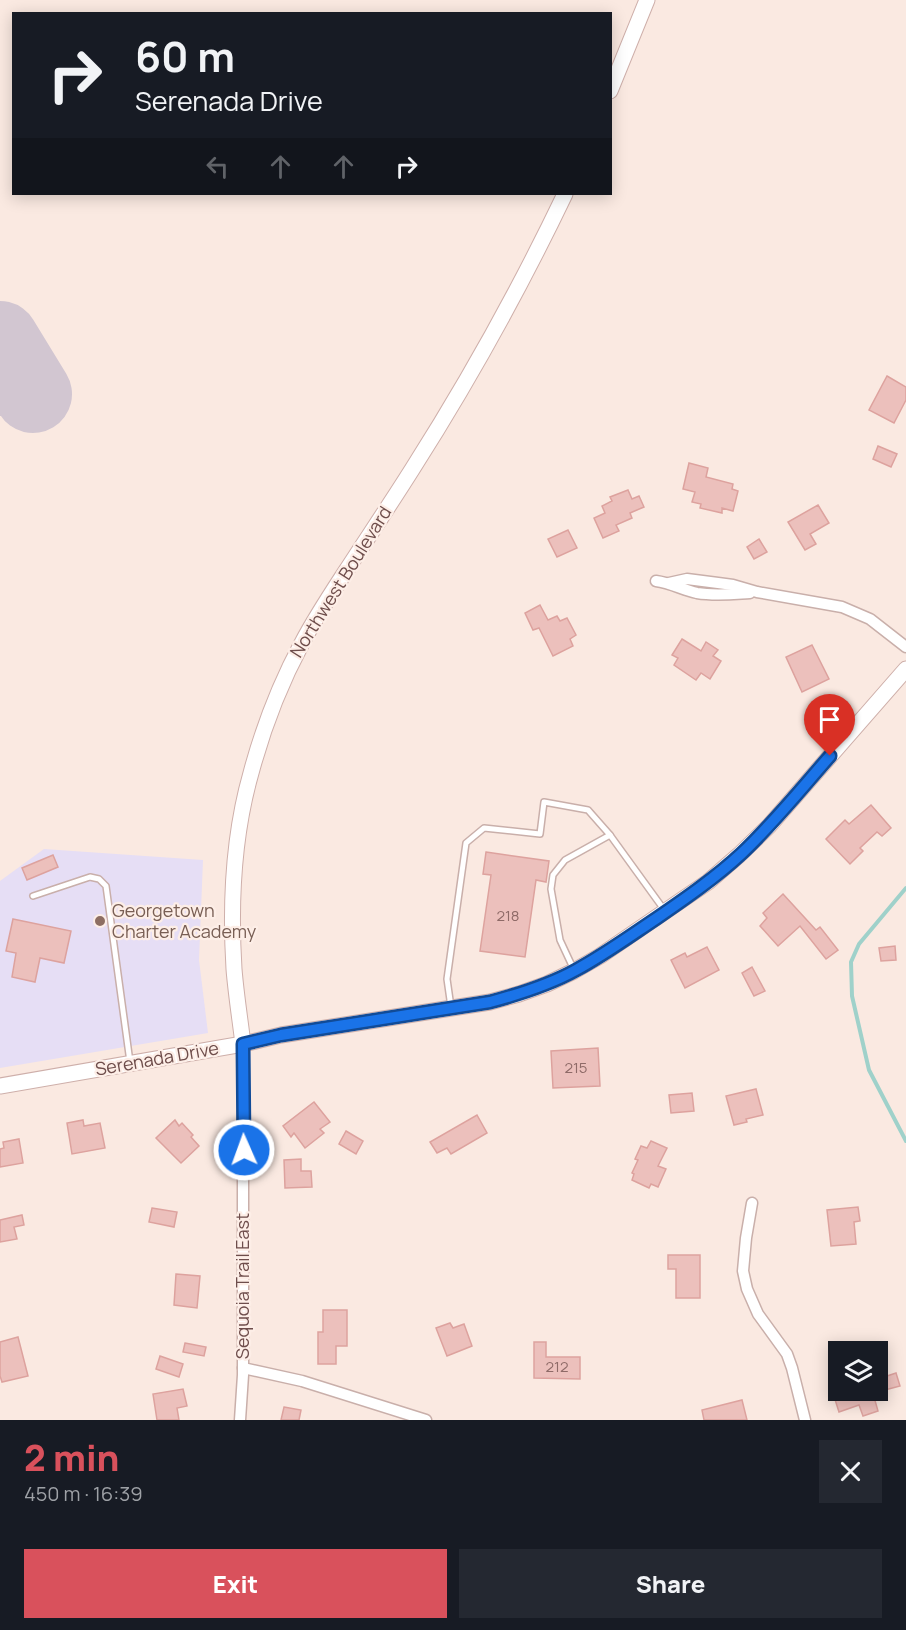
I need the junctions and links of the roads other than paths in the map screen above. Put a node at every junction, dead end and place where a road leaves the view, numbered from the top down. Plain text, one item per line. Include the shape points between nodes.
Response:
1 (646, 0) edge
2 (612, 86) edge
3 (565, 195) edge
4 (656, 581) dead end
5 (906, 647) edge
6 (906, 669) edge
7 (610, 835) junction
8 (33, 896) dead end
9 (666, 912) junction
10 (574, 971) junction
11 (452, 1009) junction
12 (243, 1044) junction
13 (130, 1063) junction
14 (0, 1086) edge
15 (752, 1203) dead end
16 (243, 1368) junction
17 (240, 1420) edge
18 (426, 1420) edge
19 (806, 1420) edge

1 - 2 street
3 - 12 street, Northwest Boulevard via 470,375 303,641 266,723 242,813 232,895 234,968
4 - 5 street via 712,595 757,592 842,607 870,619
6 - 9 street, Serenada Drive via 769,826 708,882
7 - 9 lane
7 - 10 lane via 565,860 553,875 551,889 560,940
7 - 11 lane via 588,810 544,802 540,834 484,828 466,843 447,979
8 - 13 lane via 90,877 106,886
9 - 10 street, Serenada Drive
10 - 11 street, Serenada Drive via 519,994
11 - 12 street, Serenada Drive
12 - 13 street, Serenada Drive
12 - 16 street, Sequoia Trail East
13 - 14 street, Serenada Drive
15 - 19 street via 743,1271 747,1289 758,1314 787,1354
16 - 17 street, Sequoia Trail East
16 - 18 street via 302,1381

